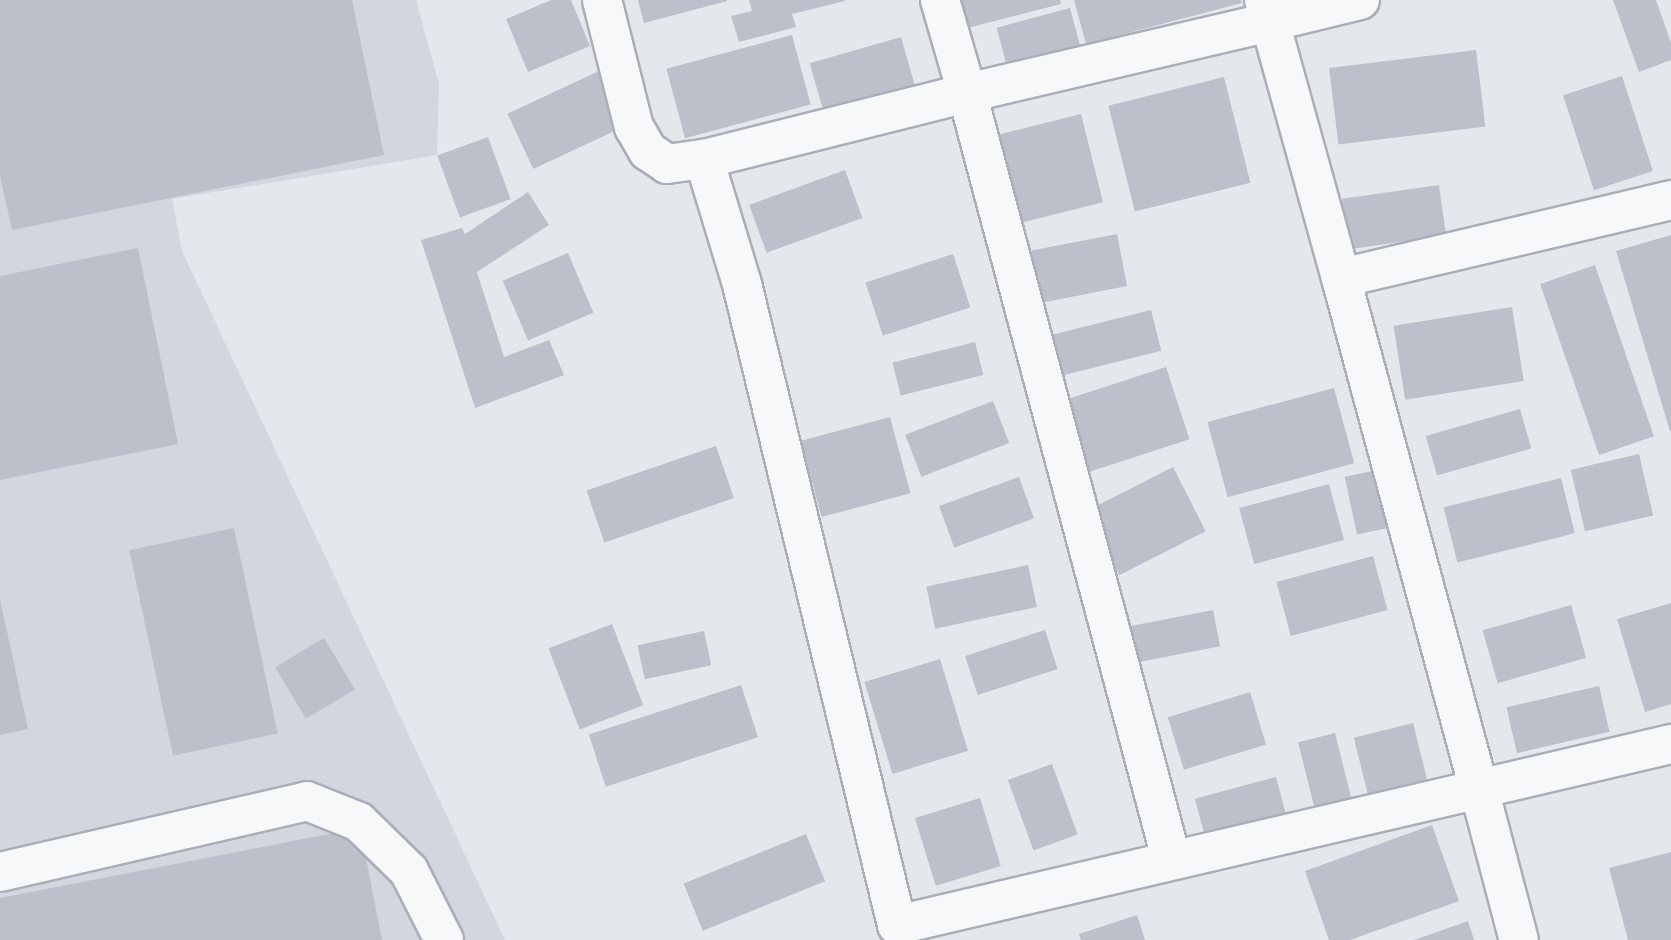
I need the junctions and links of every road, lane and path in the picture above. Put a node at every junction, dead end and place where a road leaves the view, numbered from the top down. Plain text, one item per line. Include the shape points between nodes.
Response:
1 (602, 0) edge
2 (940, 0) edge
3 (1360, 0) edge
4 (1267, 11) edge
5 (967, 93) junction
6 (704, 159) junction
7 (1671, 200) edge
8 (1341, 278) junction
9 (1671, 744) edge
10 (1479, 789) junction
11 (1171, 858) junction
12 (0, 872) edge
13 (899, 933) edge
14 (444, 940) edge
15 (1519, 940) edge

1 - 6 street via 634,128 648,151 667,164
2 - 5 street
3 - 4 street
4 - 5 street
4 - 8 street
5 - 6 street
5 - 11 street
6 - 13 street via 742,284
7 - 8 street
8 - 10 street
9 - 10 street
10 - 11 street via 1334,826
10 - 15 street
11 - 13 street
12 - 14 street via 307,801 359,822 409,871

